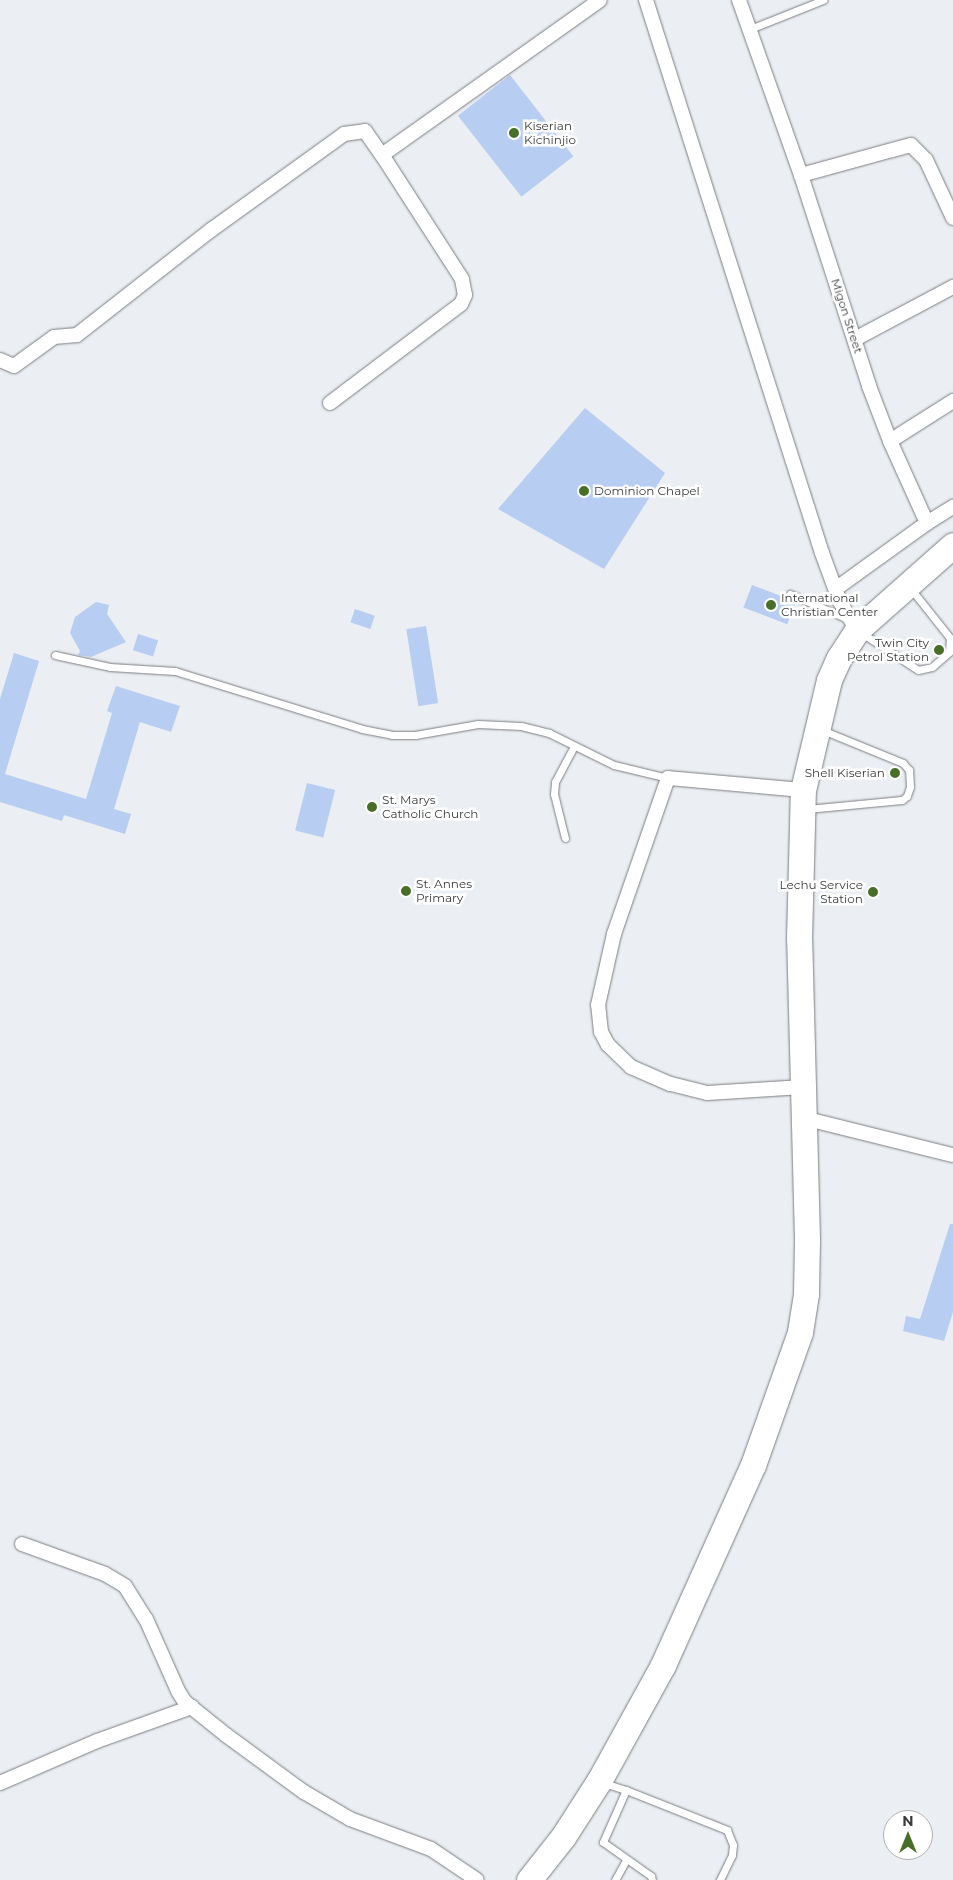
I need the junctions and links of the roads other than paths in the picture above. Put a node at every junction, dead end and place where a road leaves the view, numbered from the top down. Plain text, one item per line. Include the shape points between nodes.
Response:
1 (600, 0) edge
2 (646, 0) edge
3 (740, 0) edge
4 (823, 0) edge
5 (750, 29) junction
6 (382, 155) junction
7 (801, 175) junction
8 (953, 218) edge
9 (953, 287) edge
10 (855, 339) junction
11 (0, 360) edge
12 (953, 401) edge
13 (330, 403) dead end
14 (890, 441) junction
15 (953, 507) edge
16 (928, 523) junction
17 (953, 545) edge
18 (908, 585) junction
19 (837, 588) junction
20 (790, 594) dead end
21 (854, 625) junction
22 (54, 655) dead end
23 (816, 728) junction
24 (574, 748) junction
25 (668, 778) junction
26 (802, 800) junction
27 (565, 838) dead end
28 (803, 1087) junction
29 (803, 1118) junction
30 (953, 1155) edge
31 (22, 1544) dead end
32 (192, 1708) junction
33 (599, 1781) junction
34 (0, 1783) edge
35 (626, 1790) junction
36 (626, 1860) junction
37 (477, 1880) edge
38 (529, 1880) edge
39 (615, 1880) edge
40 (652, 1880) edge
41 (720, 1880) edge

1 - 6 street
2 - 19 street via 822,553
3 - 5 street, Migon Street
4 - 5 lane
5 - 7 street, Migon Street
6 - 11 street via 365,131 344,134 211,230 81,332 74,336 54,337 14,366
6 - 13 street via 462,278 465,295 461,304
7 - 8 street via 911,145 926,160
7 - 10 street, Migon Street
9 - 10 street
10 - 14 street, Migon Street
12 - 14 street
14 - 16 street, Migon Street
15 - 16 street
16 - 19 street
17 - 18 highway
18 - 21 highway
18 - 21 lane via 950,638 949,652 932,667 918,670
19 - 21 street
20 - 21 lane
21 - 23 highway via 829,680
22 - 24 lane via 110,667 175,671 362,729 392,735 416,735 478,724 521,726 548,733
23 - 26 highway
23 - 26 lane via 903,763 909,770 910,787 908,796 902,800
24 - 25 lane via 614,765
24 - 27 lane via 555,782 554,794
25 - 26 street
25 - 28 street via 614,934 600,986 601,1032 608,1045 631,1067 670,1084 707,1093
26 - 28 highway
28 - 29 highway
29 - 30 street
29 - 33 highway via 806,1293 800,1332 753,1465 663,1665
31 - 32 street via 105,1574 124,1586 146,1619 178,1691
32 - 34 street via 97,1741
32 - 37 street via 304,1792 350,1819 431,1850
33 - 35 lane
33 - 38 highway via 563,1837
35 - 36 lane via 603,1837 605,1846
35 - 41 lane via 727,1830 733,1844 732,1855
36 - 39 lane
36 - 40 lane via 651,1876

